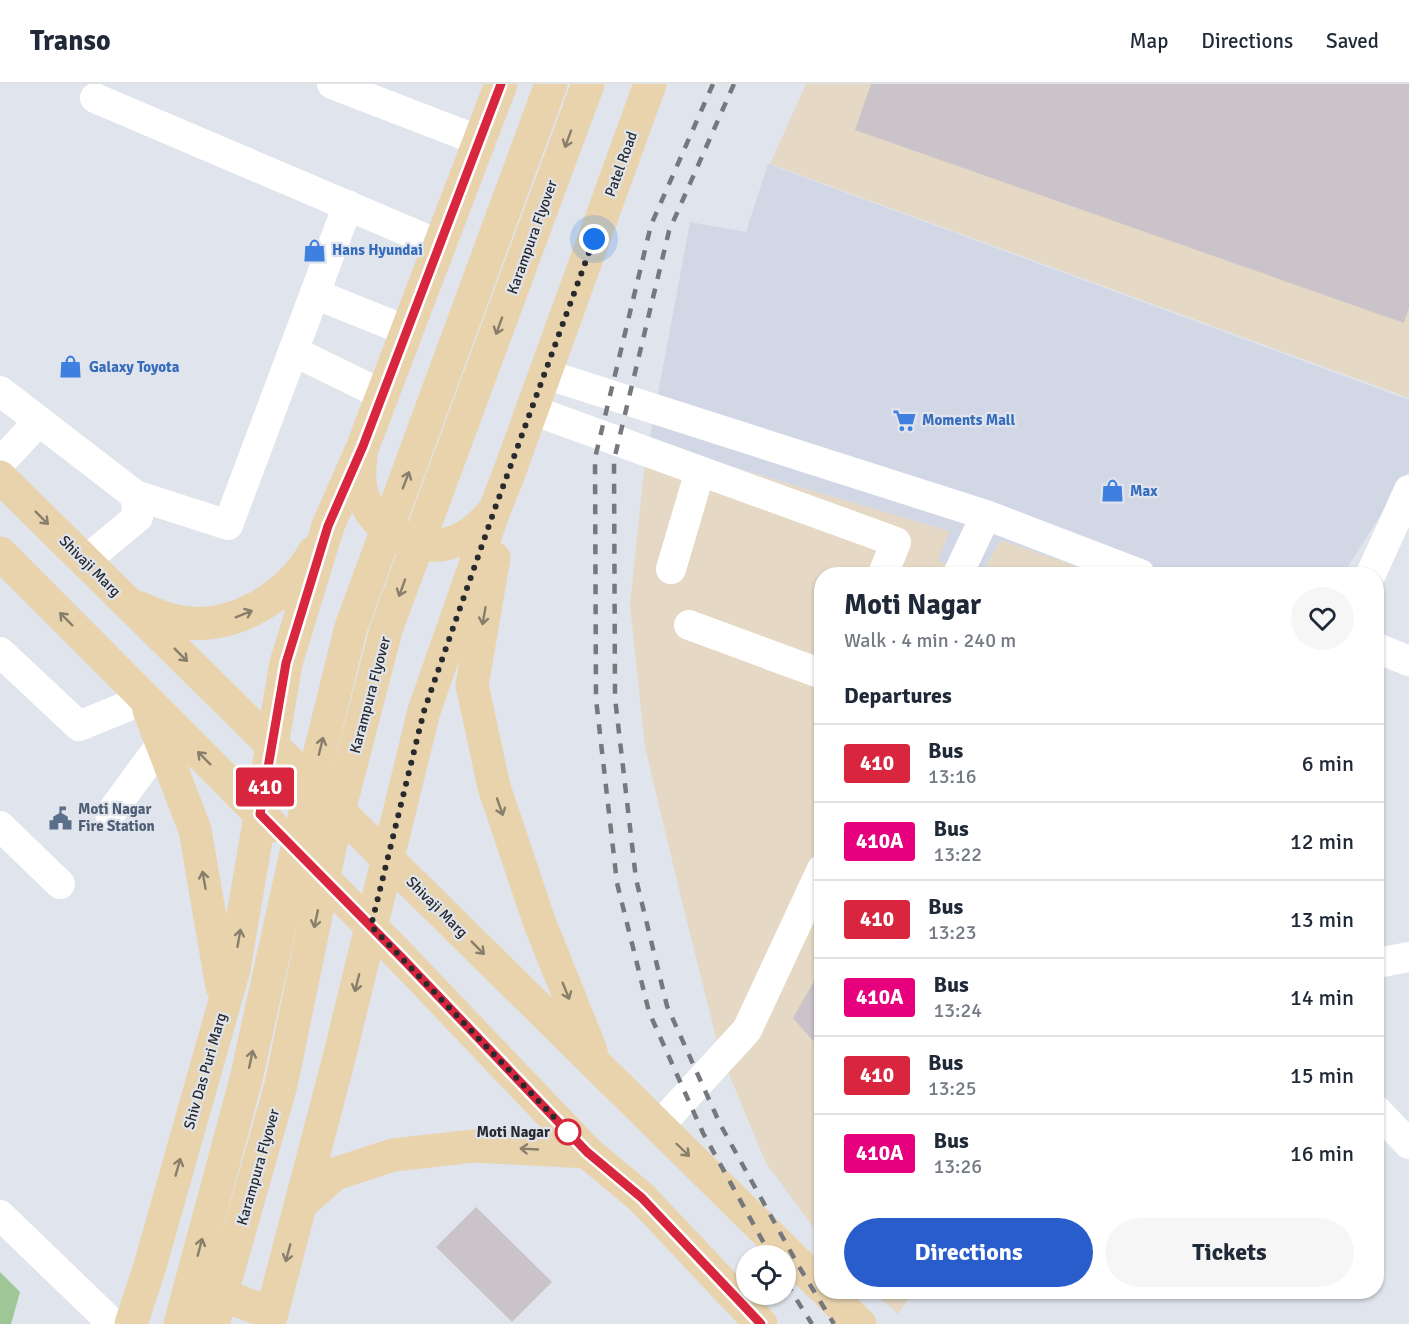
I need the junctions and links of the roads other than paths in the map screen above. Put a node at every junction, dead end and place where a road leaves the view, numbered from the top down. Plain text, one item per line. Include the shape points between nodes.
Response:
1 (332, 84) edge
2 (501, 84) edge
3 (551, 84) edge
4 (588, 84) edge
5 (650, 84) edge
6 (95, 98) dead end
7 (480, 141) junction
8 (348, 206) junction
9 (440, 245) junction
10 (315, 294) junction
11 (407, 332) junction
12 (293, 351) junction
13 (545, 374) junction
14 (0, 391) edge
15 (383, 395) junction
16 (532, 410) junction
17 (39, 421) junction
18 (363, 446) junction
19 (0, 463) edge
20 (700, 471) junction
21 (508, 476) junction
22 (0, 477) edge
23 (135, 495) junction
24 (1407, 502) edge
25 (494, 511) junction
26 (986, 515) junction
27 (328, 526) junction
28 (0, 553) edge
29 (85, 561) junction
30 (886, 567) edge
31 (961, 567) edge
32 (1122, 567) edge
33 (1374, 567) edge
34 (671, 568) dead end
35 (127, 603) junction
36 (688, 625) dead end
37 (1384, 651) edge
38 (0, 652) edge
39 (1409, 661) edge
40 (814, 671) edge
41 (146, 699) junction
42 (162, 743) junction
43 (272, 745) junction
44 (110, 814) dead end
45 (260, 814) junction
46 (0, 826) edge
47 (388, 859) junction
48 (60, 884) dead end
49 (814, 886) edge
50 (371, 926) junction
51 (1409, 957) edge
52 (1384, 962) edge
53 (225, 1000) junction
54 (596, 1064) junction
55 (1384, 1118) edge
56 (659, 1126) junction
57 (1409, 1144) edge
58 (587, 1152) junction
59 (301, 1204) junction
60 (0, 1215) edge
61 (150, 1266) junction
62 (814, 1279) edge
63 (834, 1299) edge
64 (271, 1319) edge
65 (113, 1324) edge
66 (131, 1324) edge
67 (180, 1324) edge
68 (213, 1324) edge
69 (761, 1324) edge
70 (860, 1324) edge

1 - 7 street
2 - 7 main road
67 -> 3 main road via 246,1079 351,627
4 -> 68 main road, Karampura Flyover via 386,630 332,838 281,1085
5 - 13 main road, Patel Road
6 - 8 street
7 - 9 main road
8 - 9 street
8 - 10 street
9 - 11 main road
10 - 11 street
10 - 12 street
11 - 15 main road
12 - 15 street
12 - 23 street via 228,525
13 - 16 main road, Patel Road
13 - 26 street
14 - 17 street
15 - 18 main road
16 - 20 street
16 - 21 main road, Patel Road
17 - 19 street
17 - 23 street
18 - 25 main road via 358,472 364,499 378,522 399,538 425,545 451,543 476,531
18 - 27 main road
20 - 30 street via 896,542
20 - 34 street
21 - 25 main road, Patel Road
21 -> 54 main road via 472,686 494,787 539,921
22 -> 29 main road, Shivaji Marg
23 - 29 street via 138,517
24 - 33 street
25 - 47 main road, Patel Road via 424,711
26 - 31 street
26 - 32 street
35 -> 27 main road via 172,621 201,624 249,613 291,582 310,559
27 - 43 main road via 286,663
41 -> 28 main road
29 - 35 main road, Shivaji Marg
35 -> 43 main road, Shivaji Marg
36 - 40 street
37 - 39 street
38 - 41 street via 79,726
41 - 42 main road
45 -> 41 main road
42 - 44 street
53 -> 42 main road via 195,830
43 - 45 main road, Shiv Das Puri Marg
43 - 47 main road, Shivaji Marg
45 - 50 main road
53 -> 45 main road, Shiv Das Puri Marg via 234,969
46 - 48 street
47 - 50 main road, Patel Road
47 -> 54 main road, Shivaji Marg
49 - 56 street via 747,1030
50 - 58 main road
50 -> 59 main road
51 - 52 street
61 -> 53 main road, Shiv Das Puri Marg
54 - 56 main road, Shivaji Marg
55 - 57 street
56 -> 62 main road, Shivaji Marg
58 -> 59 main road via 474,1146 393,1155 335,1174
58 - 69 main road via 642,1198
59 -> 64 main road
60 - 65 street
61 - 64 main road
61 - 66 main road, Shiv Das Puri Marg
63 - 70 main road

